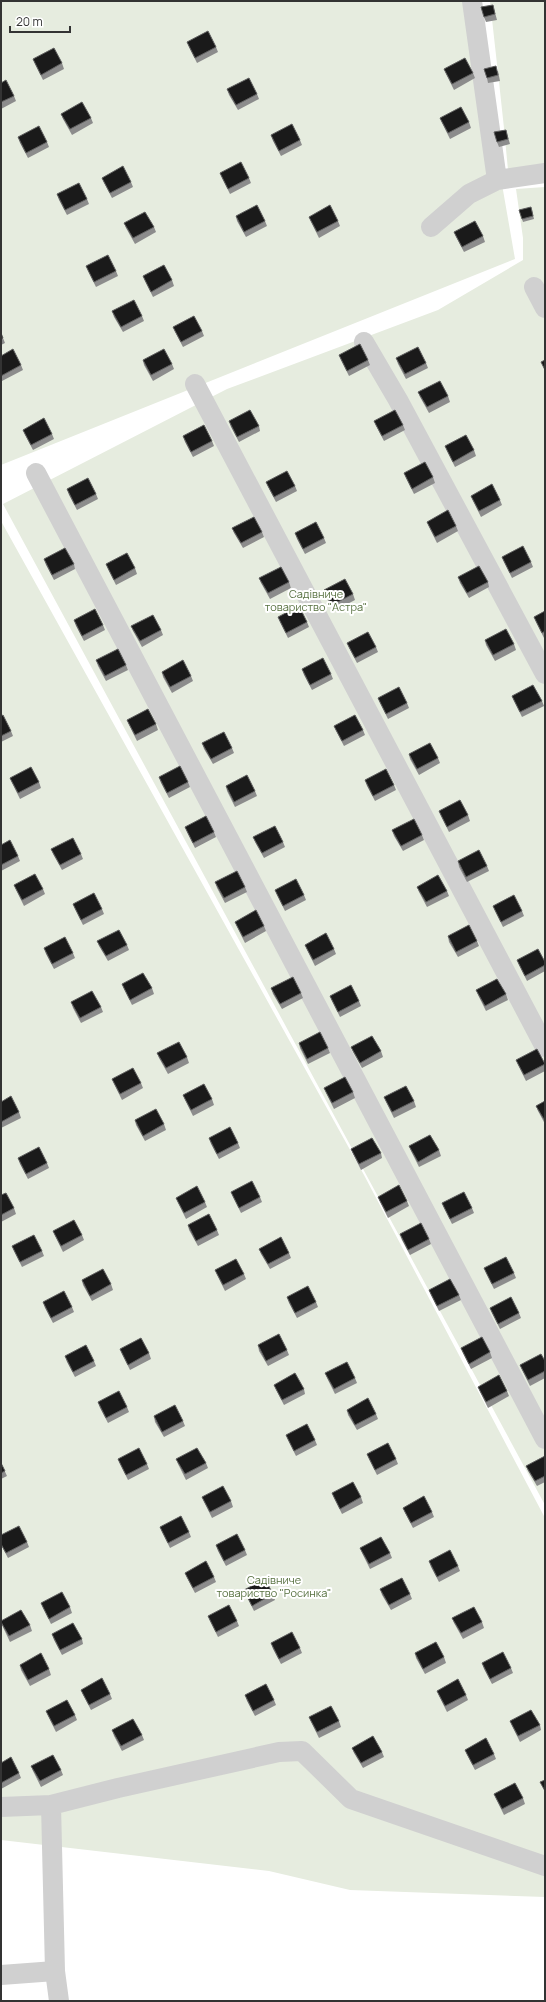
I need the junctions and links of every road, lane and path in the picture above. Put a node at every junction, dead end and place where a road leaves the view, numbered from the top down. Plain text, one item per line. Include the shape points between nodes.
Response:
1 (472, 1) edge
2 (545, 173) edge
3 (497, 180) junction
4 (431, 227) dead end
5 (534, 287) dead end
6 (545, 308) edge
7 (364, 342) dead end
8 (195, 384) dead end
9 (36, 473) dead end
10 (545, 674) edge
11 (545, 1047) edge
12 (543, 1429) edge
13 (51, 1805) junction
14 (1, 1807) edge
15 (545, 1866) edge
16 (55, 1971) junction
17 (1, 1975) edge
18 (59, 2001) edge

1 - 3 street
2 - 3 street
3 - 4 street via 469,194
5 - 6 street
7 - 10 street via 398,400
8 - 11 street
9 - 12 street
13 - 14 street
13 - 15 street via 279,1752 302,1750 351,1799
13 - 16 street
16 - 17 street
16 - 18 street

